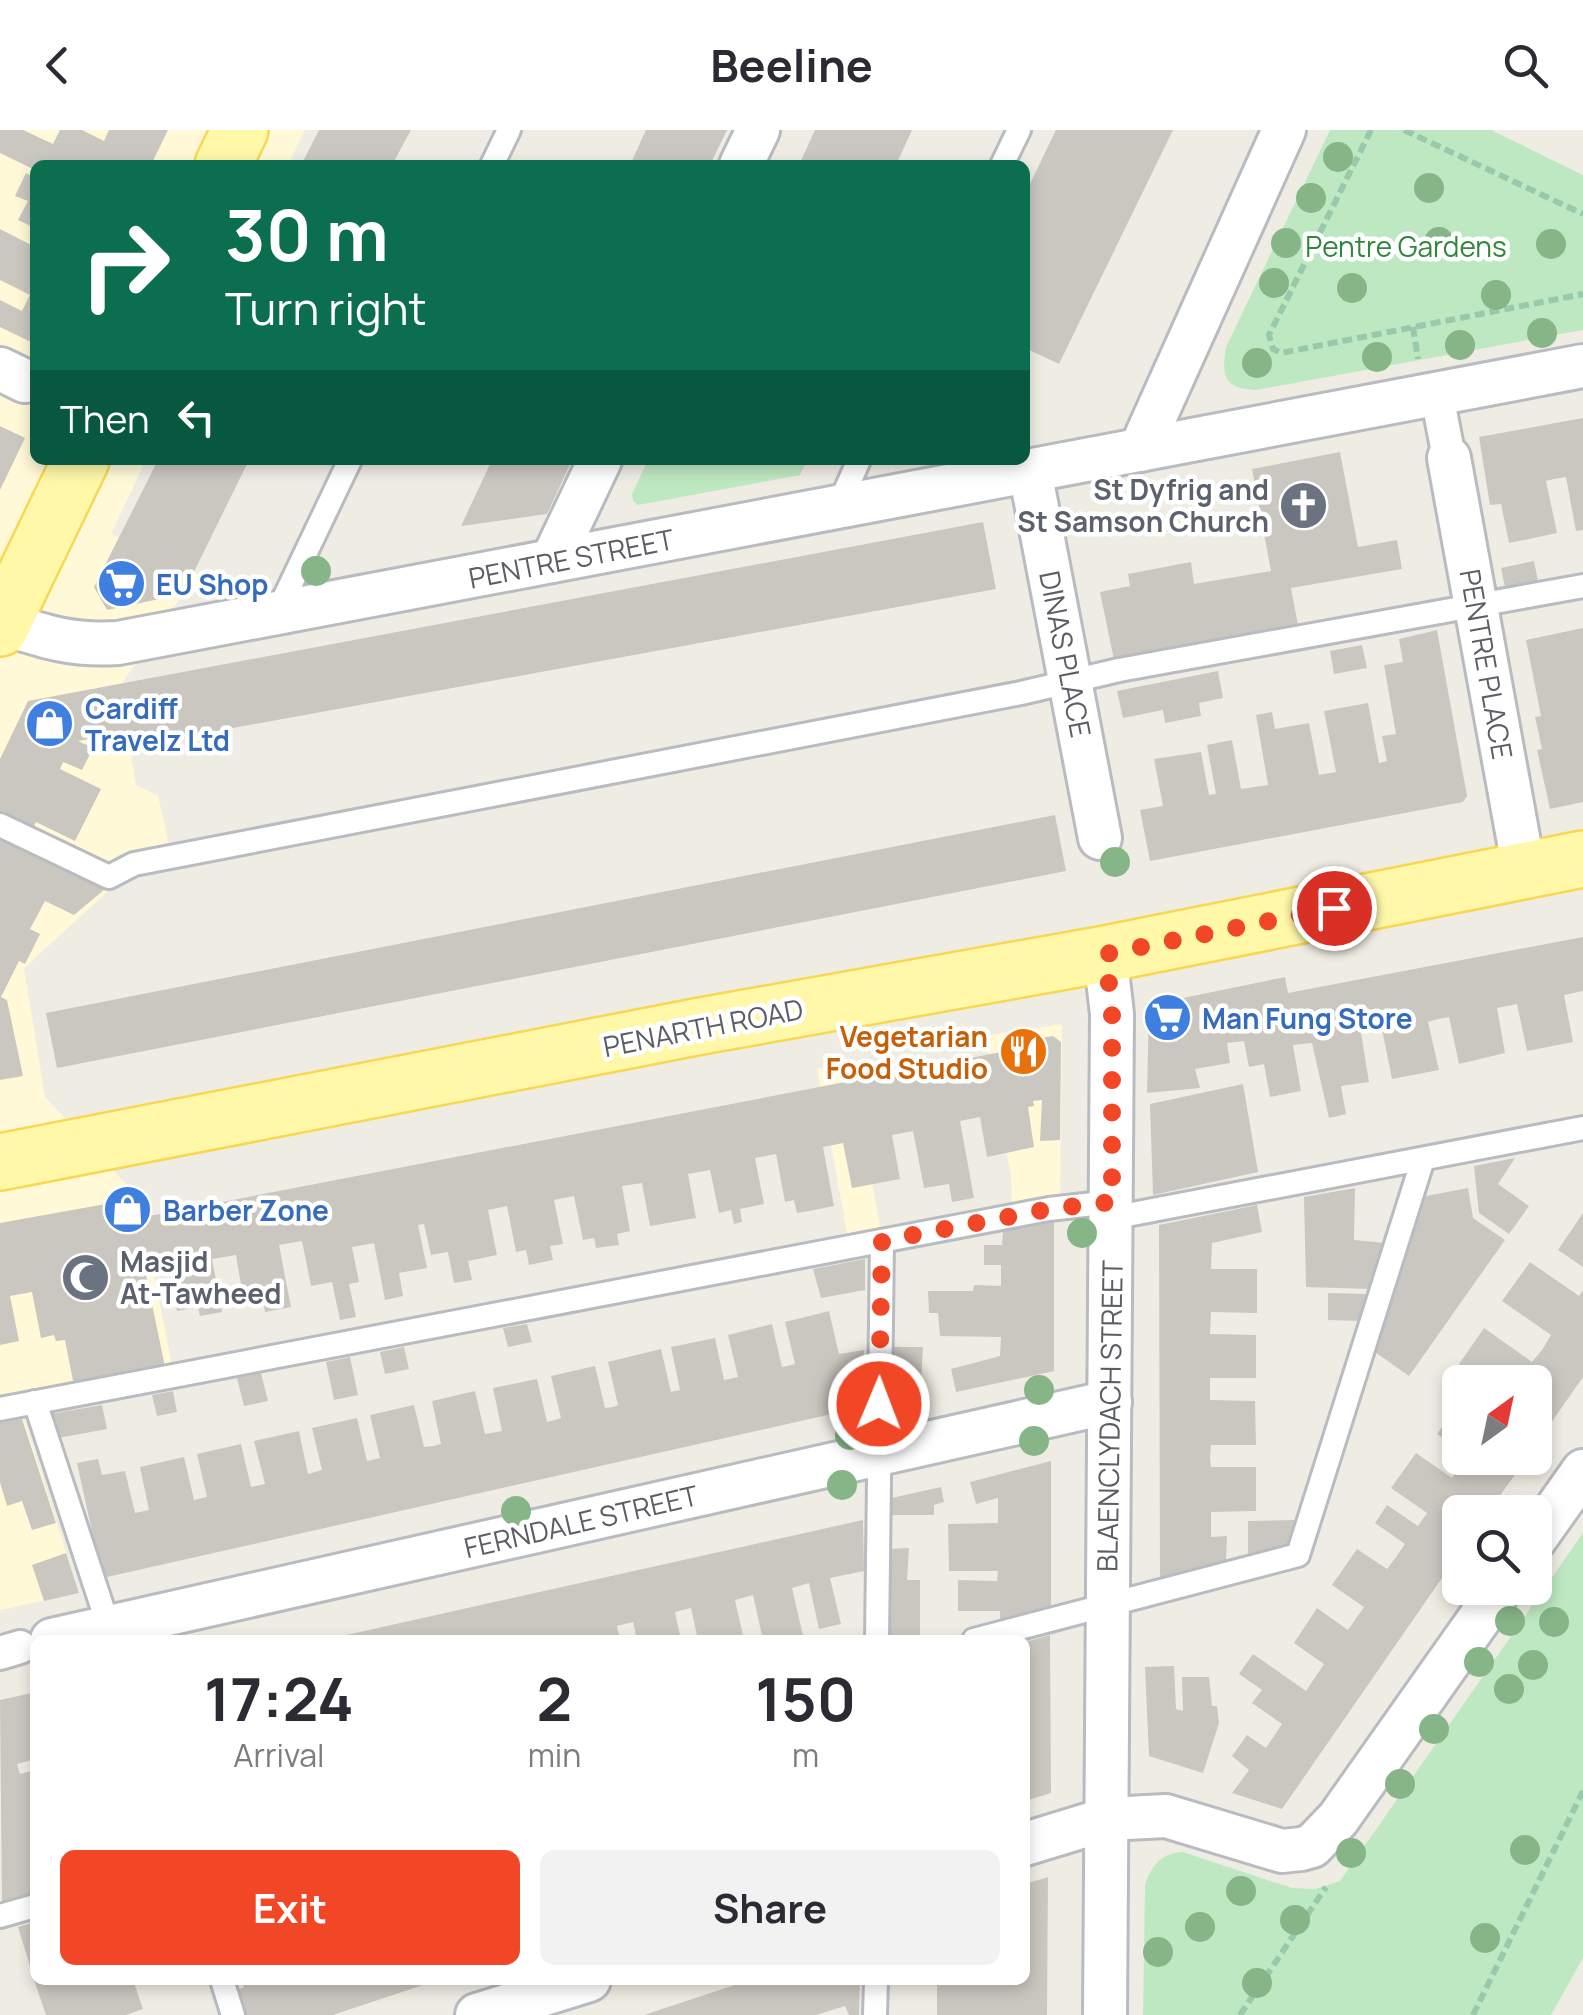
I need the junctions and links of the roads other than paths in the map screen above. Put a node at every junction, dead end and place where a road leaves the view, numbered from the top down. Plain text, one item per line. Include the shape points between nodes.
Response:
1 (240, 130) edge
2 (509, 130) edge
3 (758, 130) edge
4 (1019, 130) edge
5 (1284, 130) edge
6 (225, 160) edge
7 (494, 160) edge
8 (744, 160) edge
9 (1004, 160) edge
10 (1583, 366) edge
11 (1437, 395) junction
12 (1140, 450) junction
13 (1449, 458) joint
14 (79, 465) edge
15 (348, 465) edge
16 (598, 465) edge
17 (857, 465) edge
18 (1030, 471) junction
19 (838, 508) junction
20 (552, 561) junction
21 (1583, 586) edge
22 (1476, 605) junction
23 (277, 613) junction
24 (1, 626) edge
25 (1072, 682) junction
26 (0, 825) edge
27 (1100, 838) dead end
28 (1583, 859) edge
29 (1524, 870) junction
30 (1106, 954) junction
31 (1583, 1128) edge
32 (1422, 1158) junction
33 (0, 1162) edge
34 (1112, 1210) junction
35 (882, 1241) junction
36 (34, 1402) junction
37 (1110, 1402) junction
38 (0, 1409) edge
39 (878, 1454) junction
40 (1583, 1471) edge
41 (1552, 1515) edge
42 (1489, 1605) edge
43 (1107, 1606) junction
44 (111, 1634) edge
45 (877, 1635) edge
46 (994, 1635) edge
47 (1108, 1819) junction
48 (1030, 1842) edge
49 (30, 1907) edge
50 (0, 1916) edge
51 (224, 1985) edge
52 (574, 1985) edge
53 (876, 1985) edge
54 (234, 2015) edge
55 (477, 2015) edge
56 (875, 2015) edge
57 (1106, 2015) edge

1 - 6 main road
2 - 7 lane
3 - 8 street
4 - 9 lane
5 - 12 street
10 - 11 street
11 - 12 street
11 - 13 street
12 - 18 street, PENTRE STREET
13 - 22 street, PENTRE PLACE
14 - 24 main road
15 - 23 lane
16 - 20 street
17 - 19 lane
18 - 19 street, PENTRE STREET
18 - 25 street, DINAS PLACE
19 - 20 street, PENTRE STREET
20 - 23 street, PENTRE STREET
21 - 22 lane
22 - 25 lane
22 - 29 street, PENTRE PLACE
23 - 24 street, PENTRE STREET via 84,645
25 - 26 lane via 134,864 108,878
25 - 27 street, DINAS PLACE
28 - 29 main road, PENARTH ROAD
29 - 30 main road, PENARTH ROAD
30 - 33 main road, PENARTH ROAD
30 - 34 street, BLAENCLYDACH STREET
31 - 32 lane
32 - 34 lane
32 - 43 lane via 1298,1555
34 - 35 lane via 1049,1209
34 - 37 street, BLAENCLYDACH STREET
35 - 36 lane
35 - 39 lane
36 - 38 lane
36 - 44 lane
37 - 39 street, FERNDALE STREET
37 - 43 street, BLAENCLYDACH STREET
39 - 44 street, FERNDALE STREET
39 - 45 lane
40 - 41 street
42 - 47 street via 1325,1832 1282,1851 1166,1816
43 - 46 lane
43 - 47 street, BLAENCLYDACH STREET
47 - 48 street
47 - 57 street, BLAENCLYDACH STREET
49 - 50 lane
51 - 54 lane
52 - 55 street
53 - 56 lane

